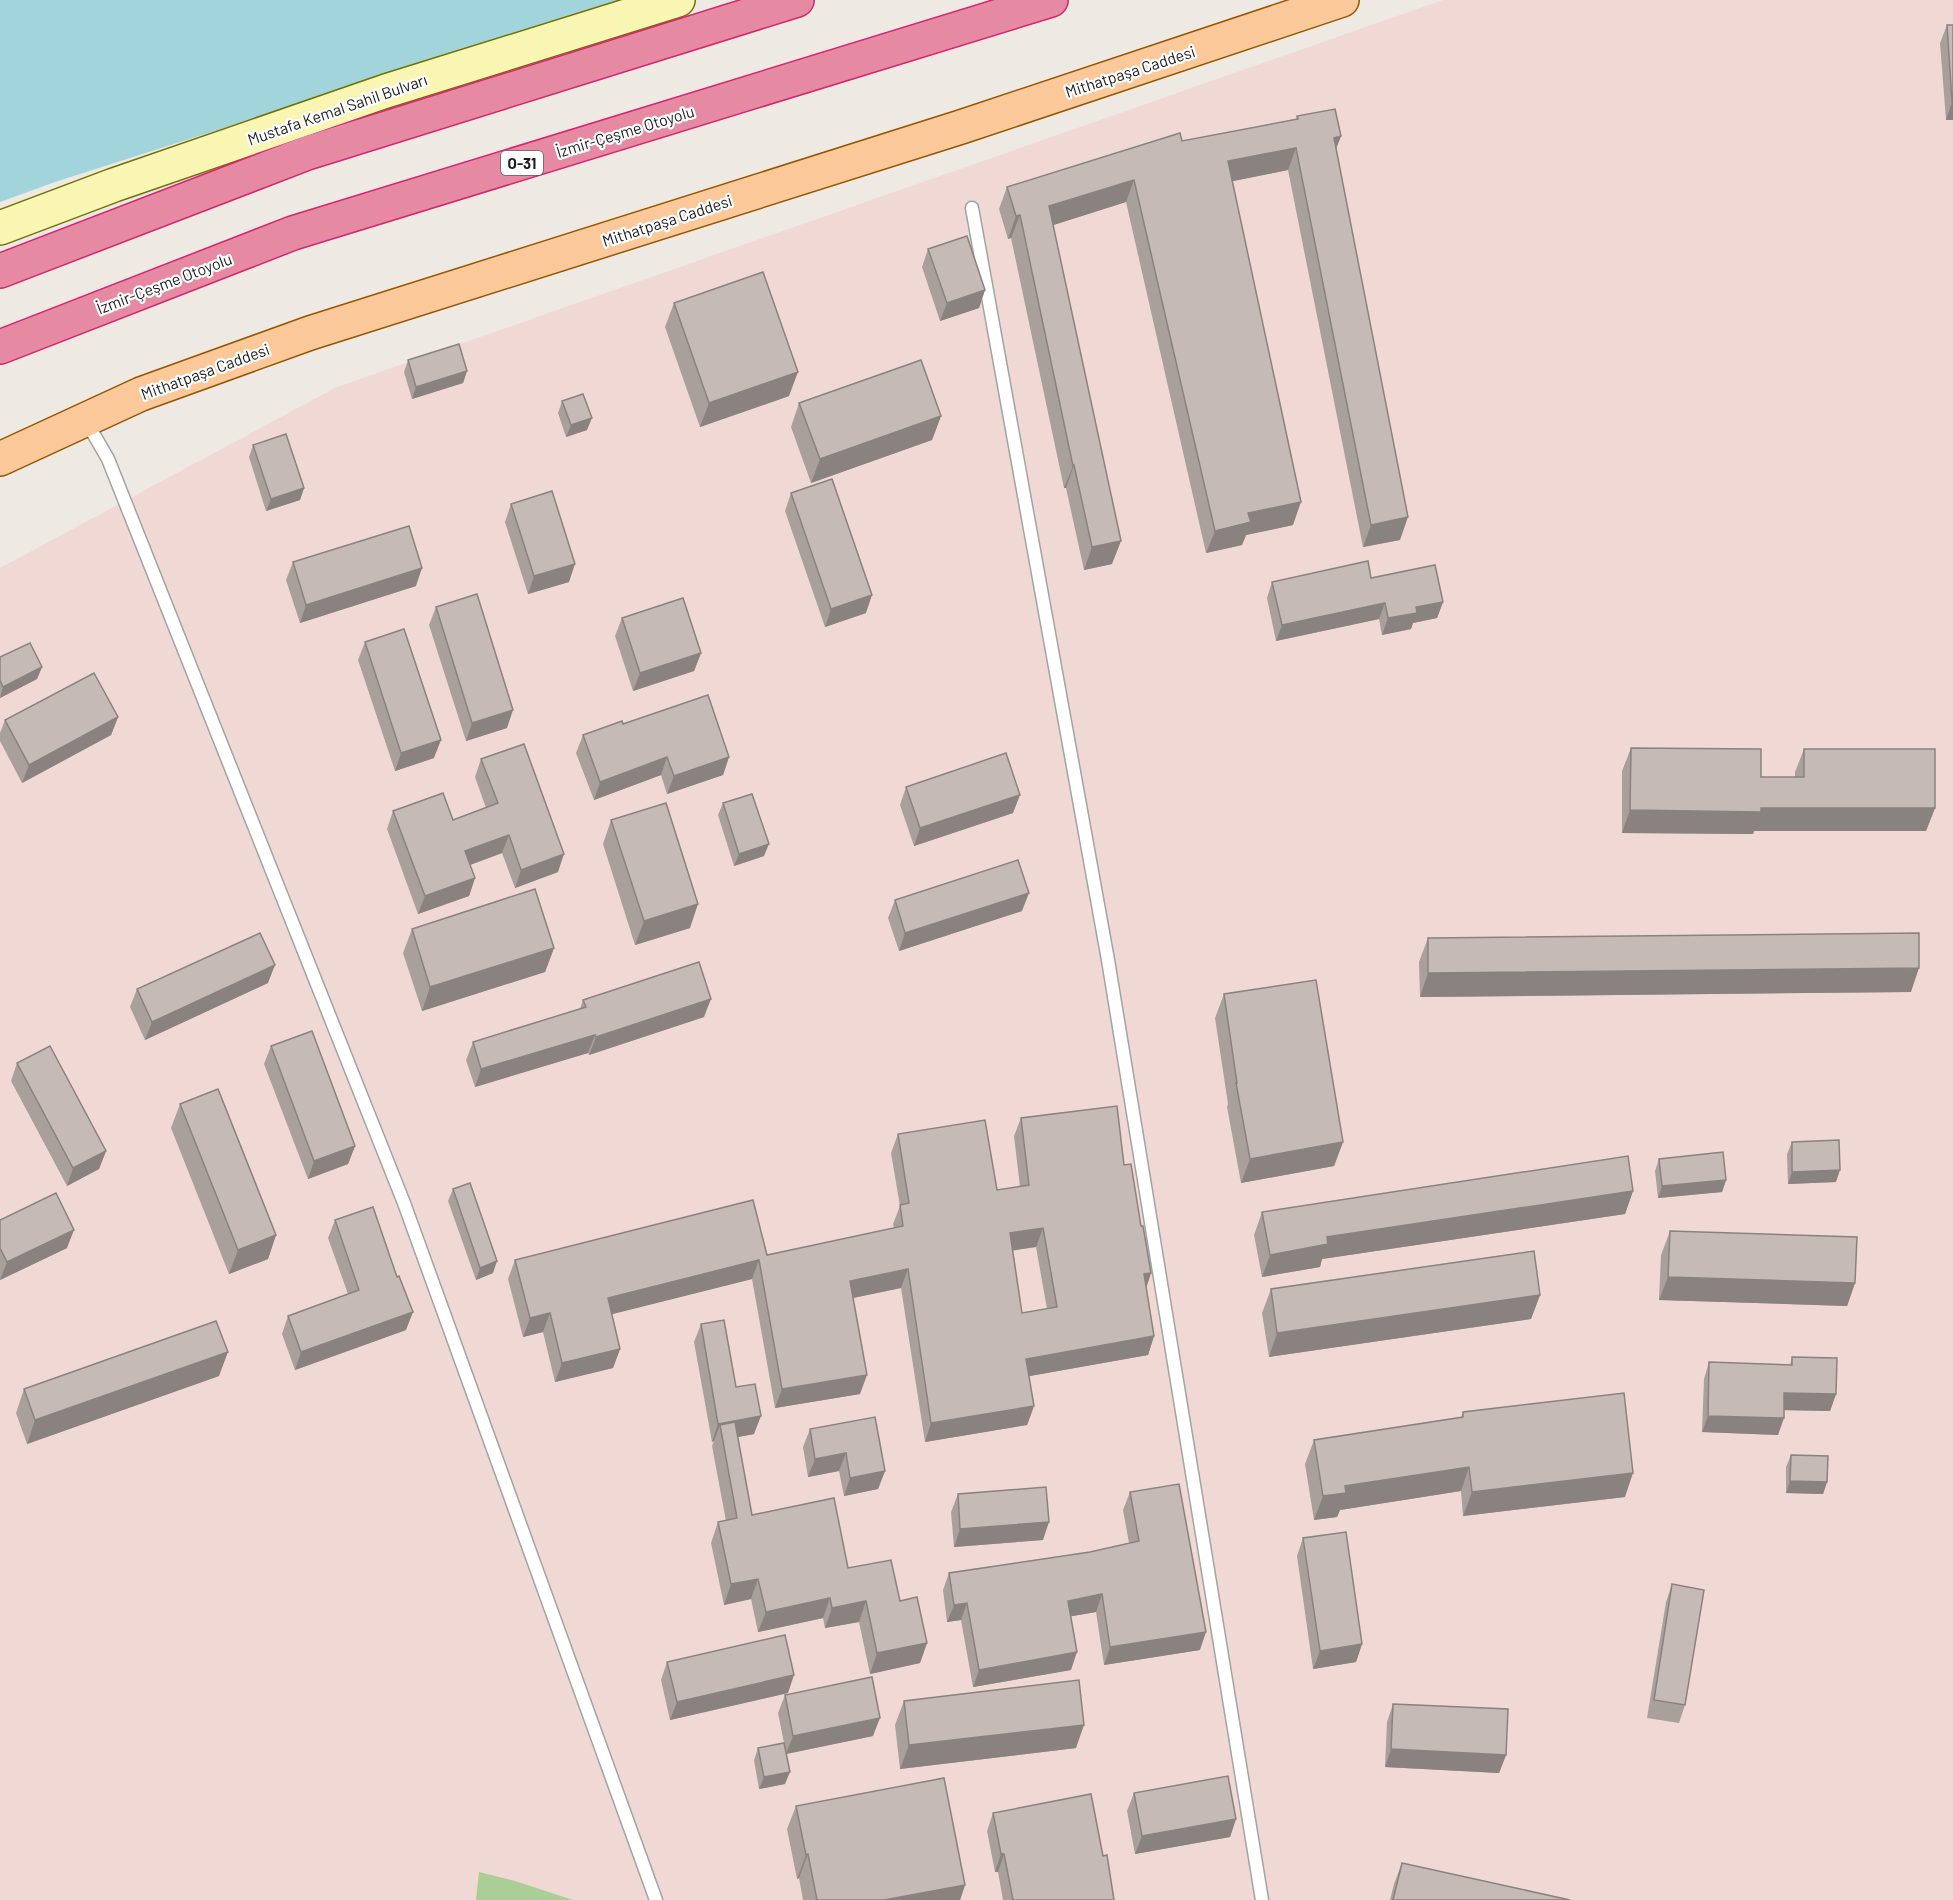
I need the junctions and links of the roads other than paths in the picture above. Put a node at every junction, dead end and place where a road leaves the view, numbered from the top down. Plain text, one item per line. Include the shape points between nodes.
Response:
1 (678, 0) edge
2 (797, 0) edge
3 (1051, 0) edge
4 (1341, 0) edge
5 (972, 208) dead end
6 (0, 228) edge
7 (0, 271) edge
8 (0, 347) edge
9 (86, 420) junction
10 (0, 459) edge
11 (656, 1900) edge
12 (1262, 1900) edge

1 - 6 main road, Mustafa Kemal Sahil Bulvarı via 386,92
2 - 7 highway via 307,153
3 - 8 highway, İzmir-Çeşme Otoyolu / O-31 via 293,233
4 - 9 main road, Mithatpaşa Caddesi via 961,127 310,333 141,394
5 - 12 lane via 1108,960
9 - 10 main road, Mithatpaşa Caddesi
9 - 11 lane via 108,459 404,1203

